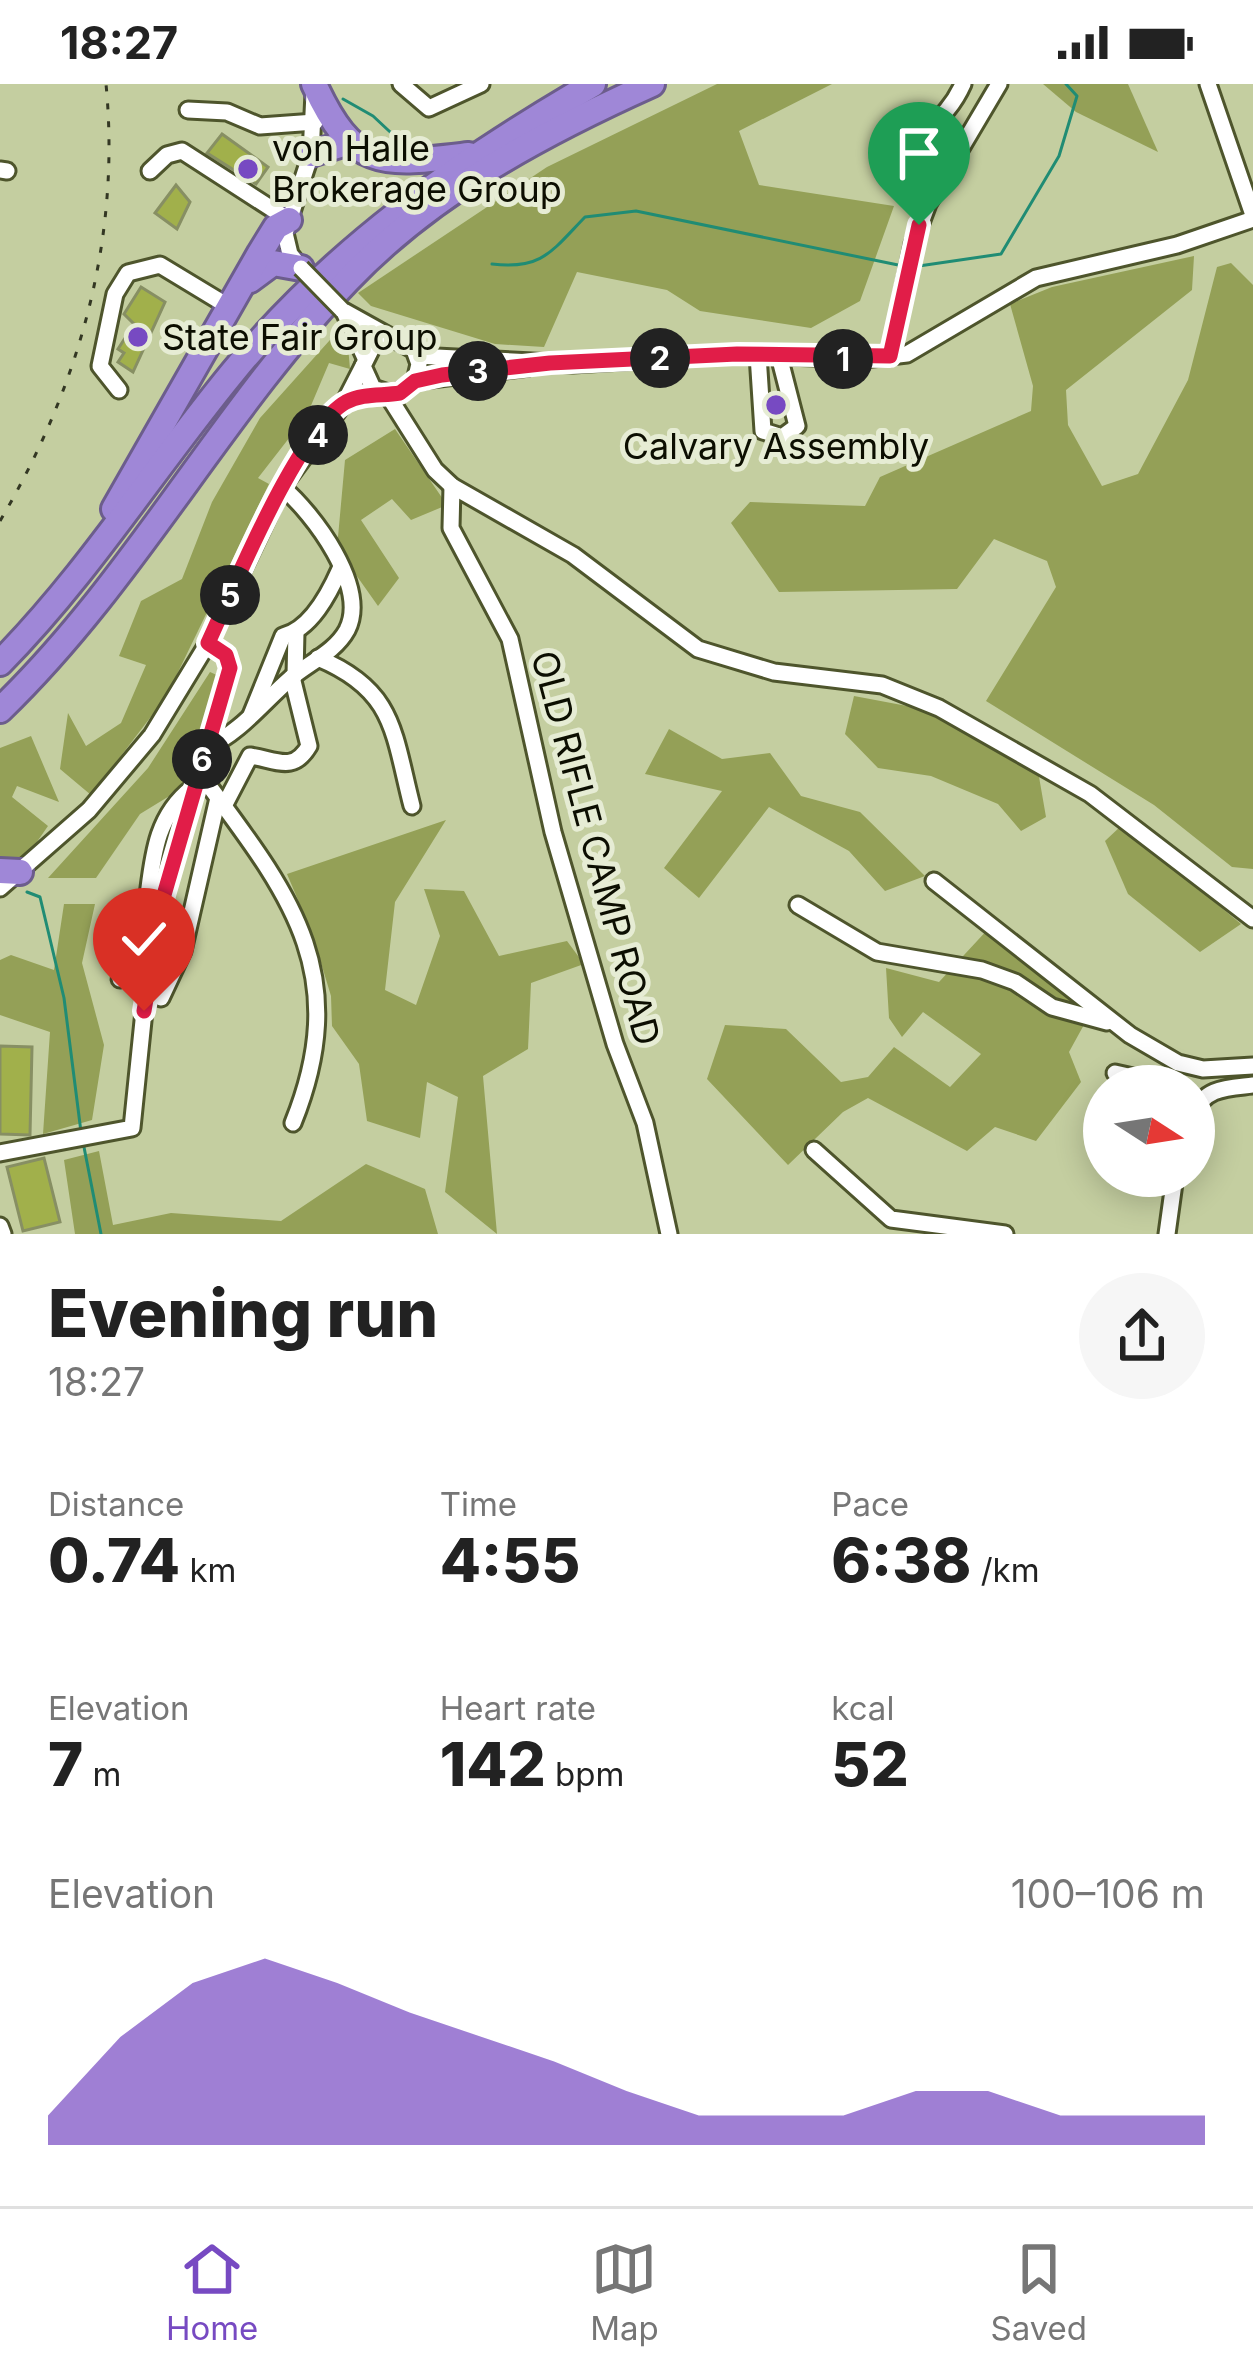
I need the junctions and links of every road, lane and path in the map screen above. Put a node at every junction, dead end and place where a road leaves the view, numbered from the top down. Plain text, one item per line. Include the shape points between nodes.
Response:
1 (314, 84) edge
2 (401, 84) edge
3 (481, 84) edge
4 (593, 84) edge
5 (652, 84) edge
6 (963, 84) edge
7 (999, 84) edge
8 (1208, 84) edge
9 (188, 110) dead end
10 (315, 122) junction
11 (346, 142) junction
12 (311, 154) junction
13 (472, 155) junction
14 (150, 171) dead end
15 (938, 182) junction
16 (1253, 217) edge
17 (289, 220) junction
18 (301, 268) junction
19 (245, 284) junction
20 (231, 308) junction
21 (342, 310) junction
22 (391, 338) junction
23 (758, 355) junction
24 (417, 356) junction
25 (778, 356) junction
26 (890, 356) junction
27 (364, 362) junction
28 (550, 363) junction
29 (413, 384) junction
30 (118, 390) dead end
31 (383, 393) junction
32 (344, 403) junction
33 (409, 427) junction
34 (452, 486) junction
35 (281, 488) junction
36 (85, 565) junction
37 (340, 569) junction
38 (296, 632) junction
39 (208, 643) junction
40 (318, 658) junction
41 (0, 663) edge
42 (294, 676) junction
43 (0, 710) edge
44 (250, 718) junction
45 (206, 748) junction
46 (198, 771) junction
47 (192, 788) junction
48 (221, 802) junction
49 (412, 806) dead end
50 (7, 877) edge
51 (934, 881) dead end
52 (798, 905) dead end
53 (1249, 912) edge
54 (120, 979) dead end
55 (161, 998) dead end
56 (1116, 1024) junction
57 (1252, 1074) edge
58 (1215, 1088) edge
59 (293, 1123) dead end
60 (814, 1150) dead end
61 (0, 1153) edge
62 (1172, 1197) edge
63 (669, 1234) edge
64 (1005, 1234) edge
65 (1166, 1234) edge

1 - 10 street
1 - 11 highway
2 - 3 street via 429,108
4 - 13 highway
5 - 43 highway via 475,178 351,276 122,573
6 - 15 street via 950,115 901,159
7 - 15 street
8 - 16 street
9 - 10 street via 227,112 260,126
10 - 12 street
11 - 12 highway
11 - 13 highway via 406,164
12 - 17 street
13 - 36 highway via 294,304
14 - 17 street via 182,151
15 - 26 street via 913,244
16 - 26 street via 1177,245 1036,278 922,349
17 - 18 street via 287,247
17 - 19 highway via 276,227
18 - 19 highway via 273,263
18 - 21 street, bridge
19 - 20 highway
20 - 30 street via 160,265 128,273 115,294 100,366
20 - 36 highway
21 - 22 street
21 - 27 street
22 - 24 street
22 - 27 street
23 - 25 street
23 - 25 street via 763,431 782,437 797,426
23 - 28 street
24 - 28 street
24 - 29 street
25 - 26 street
27 - 31 street via 368,382
27 - 32 street
28 - 29 street
29 - 31 street
29 - 33 street
31 - 32 street
31 - 33 street
32 - 35 street
33 - 34 street
34 - 53 street via 573,555 698,650 774,672 881,685 972,724 1090,794
34 - 63 street, OLD RIFLE CAMP ROAD via 451,528 510,639 555,839 645,1123
35 - 37 street via 314,514
35 - 39 street
36 - 41 highway
37 - 38 street
37 - 40 street via 353,596 350,626
38 - 42 street
38 - 44 street via 283,635
39 - 45 street via 230,668
39 - 50 street via 130,764 89,810
40 - 42 street
40 - 49 street via 378,696
42 - 44 street
42 - 48 street via 309,746 290,766 250,756
44 - 45 street
45 - 46 street
46 - 47 street
46 - 48 street
47 - 54 street via 156,834 138,949
47 - 61 street via 147,992 132,1128
48 - 55 street via 183,951
48 - 59 street via 279,886 320,994 306,1092
51 - 56 street
52 - 56 street via 878,952 982,970 1052,1007
56 - 57 street via 1178,1063
57 - 58 street
60 - 64 street via 890,1220
62 - 65 street

